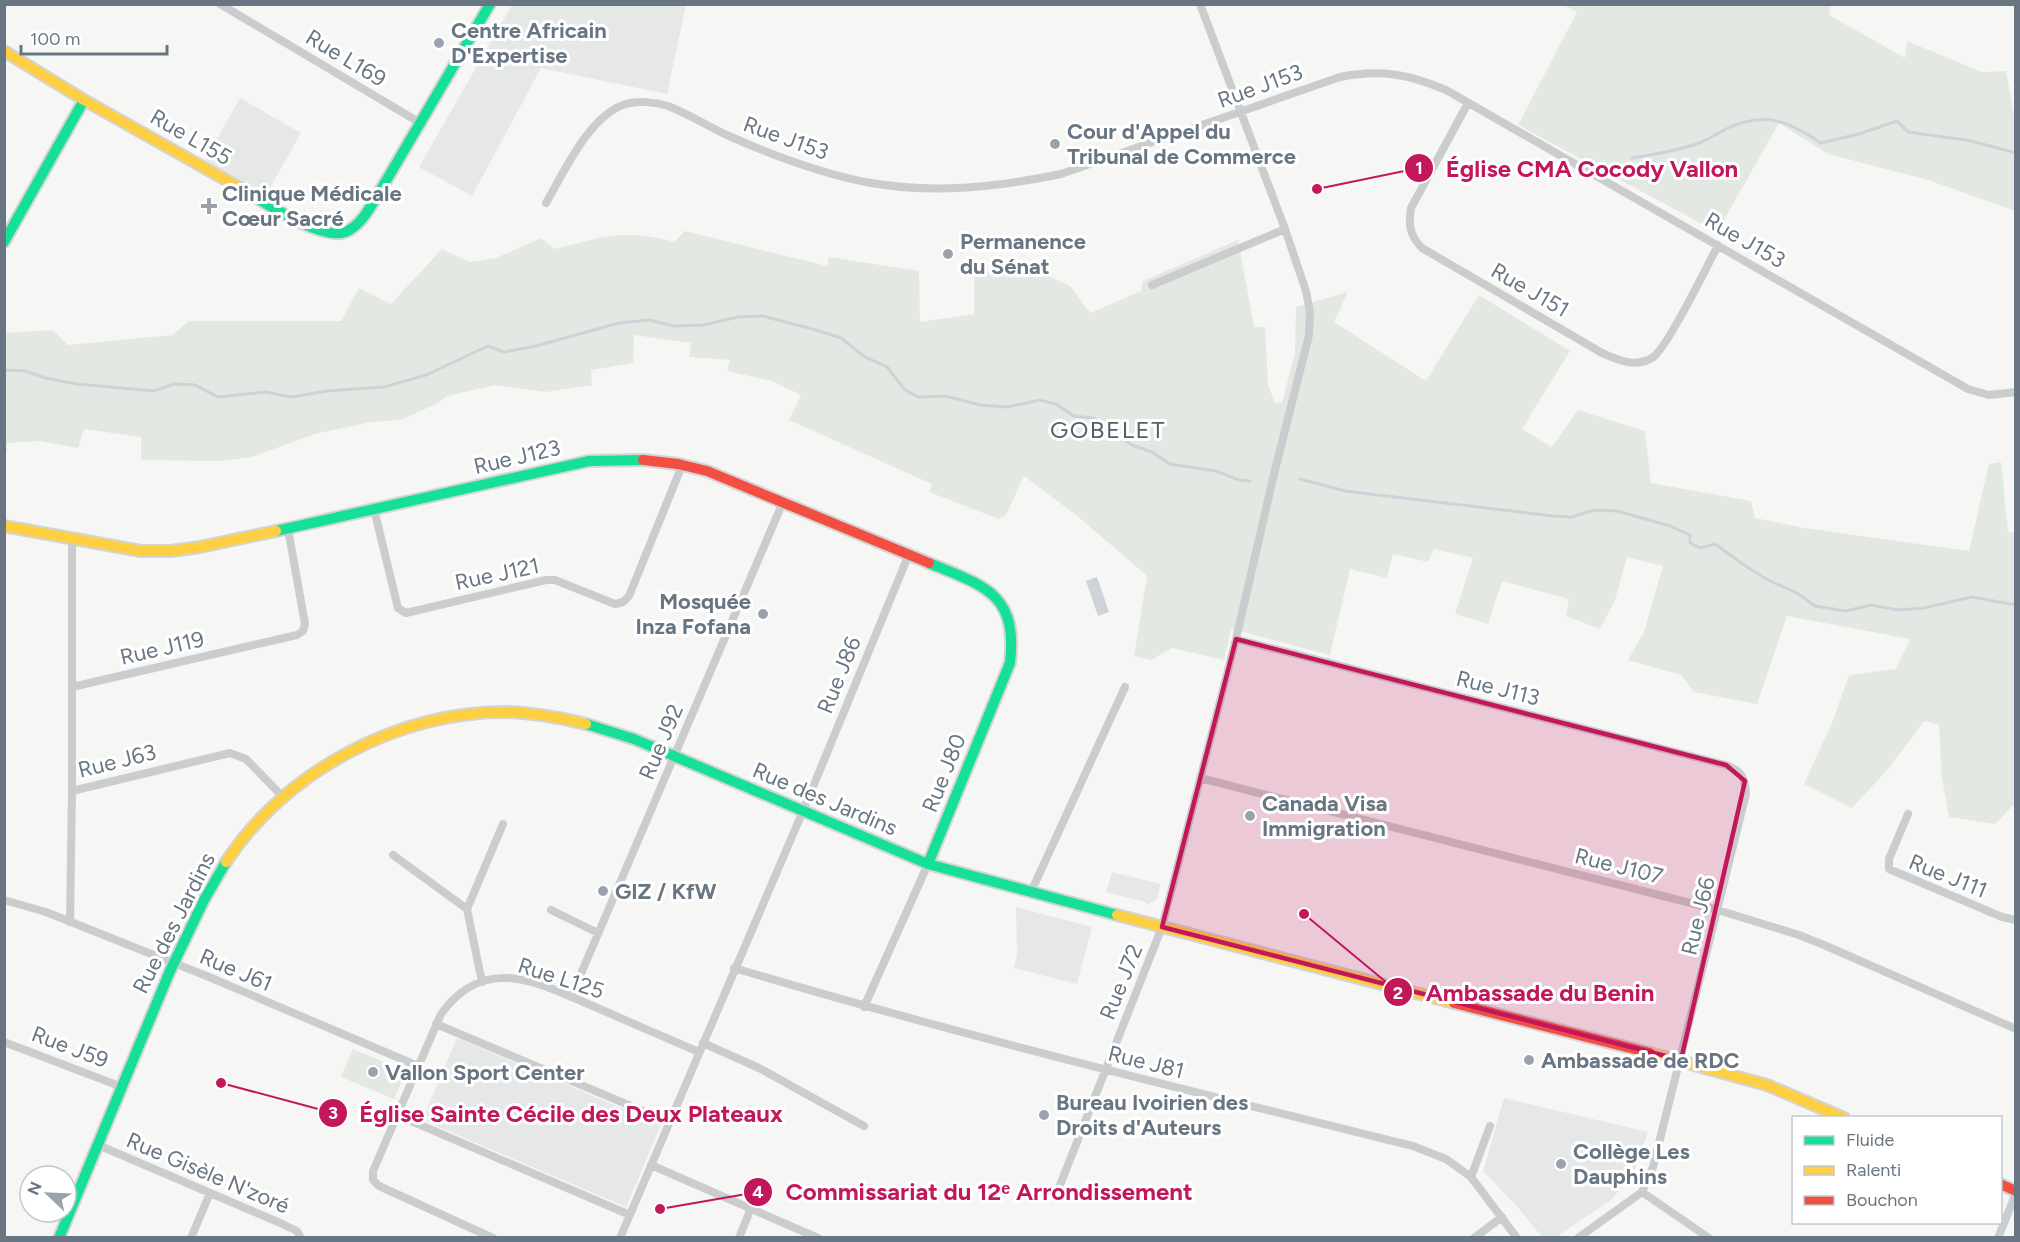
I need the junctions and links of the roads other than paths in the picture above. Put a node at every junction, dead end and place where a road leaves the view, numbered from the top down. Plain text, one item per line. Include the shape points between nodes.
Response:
1 (220, 4) edge
2 (490, 4) edge
3 (1200, 4) edge
4 (4, 51) edge
5 (84, 100) junction
6 (1468, 103) junction
7 (1241, 112) junction
8 (422, 123) junction
9 (546, 202) dead end
10 (1285, 229) junction
11 (4, 242) edge
12 (1718, 246) junction
13 (1152, 285) dead end
14 (2016, 392) edge
15 (683, 463) junction
16 (783, 502) junction
17 (374, 509) junction
18 (4, 526) edge
19 (288, 529) junction
20 (72, 538) junction
21 (909, 554) junction
22 (1008, 617) joint
23 (1236, 639) junction
24 (72, 687) junction
25 (1125, 687) dead end
26 (675, 755) junction
27 (1200, 778) junction
28 (1745, 781) joint
29 (72, 791) junction
30 (283, 797) junction
31 (803, 811) junction
32 (1908, 814) dead end
33 (503, 825) dead end
34 (393, 855) dead end
35 (928, 864) junction
36 (1031, 892) junction
37 (4, 900) edge
38 (467, 909) junction
39 (551, 910) dead end
40 (1718, 910) junction
41 (2016, 920) edge
42 (70, 922) junction
43 (1162, 927) junction
44 (598, 933) junction
45 (173, 963) junction
46 (734, 968) junction
47 (482, 982) junction
48 (571, 997) junction
49 (864, 1007) junction
50 (436, 1024) junction
51 (2016, 1029) edge
52 (4, 1041) edge
53 (701, 1047) junction
54 (1681, 1060) junction
55 (418, 1066) junction
56 (1105, 1071) junction
57 (122, 1087) junction
58 (397, 1115) junction
59 (1839, 1116) edge
60 (669, 1122) junction
61 (864, 1126) dead end
62 (1490, 1126) dead end
63 (98, 1145) junction
64 (651, 1165) junction
65 (1472, 1177) junction
66 (1060, 1185) dead end
67 (2002, 1185) edge
68 (210, 1192) junction
69 (1642, 1192) junction
70 (2016, 1192) edge
71 (751, 1208) junction
72 (630, 1215) junction
73 (1502, 1217) junction
74 (474, 1234) edge
75 (59, 1238) edge
76 (191, 1238) edge
77 (301, 1238) edge
78 (493, 1238) edge
79 (620, 1238) edge
80 (739, 1238) edge
81 (818, 1238) edge
82 (1474, 1238) edge
83 (1517, 1238) edge
84 (1578, 1238) edge
85 (1709, 1238) edge
86 (1998, 1238) edge

1 - 8 street, Rue L169
2 - 8 main road, Rue L155
3 - 7 street, Rue J72
4 - 5 main road, Rue L155
5 - 8 main road, Rue L155 via 313,229 336,235 348,231 362,218
5 - 11 main road
6 - 7 street, Rue J153 via 1424,81 1379,72 1340,77
6 - 12 street, Rue J153
6 - 12 street, Rue J151 via 1411,208 1410,232 1422,248 1602,353 1634,363 1653,358 1666,342
7 - 9 street, Rue J153 via 1061,174 969,189 872,183 820,171 729,136 668,106 624,104 593,125
7 - 10 street, Rue J72
10 - 13 street
10 - 23 street, Rue J72 via 1306,291 1309,335
12 - 14 street, Rue J153 via 1977,393
15 - 16 main road, Rue J123
15 - 17 main road, Rue J123 via 616,458 589,461
15 - 17 street, Rue J121 via 629,596 615,604 546,580 406,613 398,608
16 - 21 main road, Rue J123
16 - 26 street, Rue J92
17 - 19 main road, Rue J123
18 - 20 main road, Rue J123
19 - 20 main road, Rue J123 via 170,551 141,551
19 - 24 street, Rue J119 via 303,631
20 - 24 street
21 - 22 main road, Rue J123 via 971,580 995,596
21 - 31 street, Rue J86
22 - 35 main road, Rue J80 via 1013,638 1010,663
23 - 27 street, Rue J72
23 - 28 street, Rue J113 via 1726,765 1741,772
24 - 29 street
25 - 36 street
26 - 30 main road, Rue des Jardins via 566,718 505,712 470,715 403,729 374,741 327,766
26 - 31 main road, Rue des Jardins
26 - 44 street, Rue J92
27 - 40 street, Rue J107
27 - 43 street, Rue J72
28 - 40 street, Rue J66 via 1746,794
29 - 30 street, Rue J63 via 230,753 246,759
29 - 42 street, Rue J63
30 - 45 main road, Rue des Jardins via 251,829 221,868
31 - 35 main road, Rue des Jardins
31 - 46 street, Rue J86
32 - 41 street, Rue J111 via 1889,859 1889,869
33 - 38 street
34 - 38 street
35 - 36 main road, Rue des Jardins
35 - 49 street, Rue J80
36 - 43 main road, Rue des Jardins
37 - 42 street, Rue J61
38 - 47 street
39 - 44 street
40 - 51 street, Rue J107 via 1816,941
40 - 54 street, Rue J66
42 - 45 street, Rue J61
43 - 54 main road, Rue des Jardins
43 - 56 street, Rue J72
44 - 48 street, Rue J92
45 - 55 street, Rue J61
45 - 57 main road, Rue des Jardins
46 - 49 street, Rue J81
46 - 53 street, Rue J86
47 - 48 street, Rue L125 via 522,980
47 - 50 street, Rue L125 via 448,1003
48 - 53 street, Rue L125
49 - 56 street, Rue J81
50 - 55 street, Rue L125
50 - 60 street
52 - 57 street, Rue J59
53 - 60 street, Rue J86
53 - 61 street, Rue L125 via 759,1068
54 - 59 main road, Rue des Jardins via 1767,1085
54 - 69 street, Rue J66 via 1653,1167
55 - 58 street, Rue L125
56 - 65 street, Rue J81 via 1413,1146 1446,1159
56 - 66 street, Rue J72
57 - 63 main road, Rue des Jardins
58 - 72 street
58 - 74 street, Rue L125 via 373,1171 374,1180
60 - 64 street, Rue J86
62 - 65 street
63 - 68 street, Rue Gisèle N'zoré
63 - 75 main road, Rue des Jardins
64 - 71 street
64 - 72 street, Rue J86
65 - 73 street, Rue J81
67 - 70 main road
68 - 76 street
68 - 77 street, Rue Gisèle N'zoré via 297,1231
69 - 84 street
69 - 85 street
70 - 86 street
71 - 80 street
71 - 81 street
72 - 79 street, Rue J86
73 - 82 street
73 - 83 street, Rue J81
74 - 78 street, Rue L125

